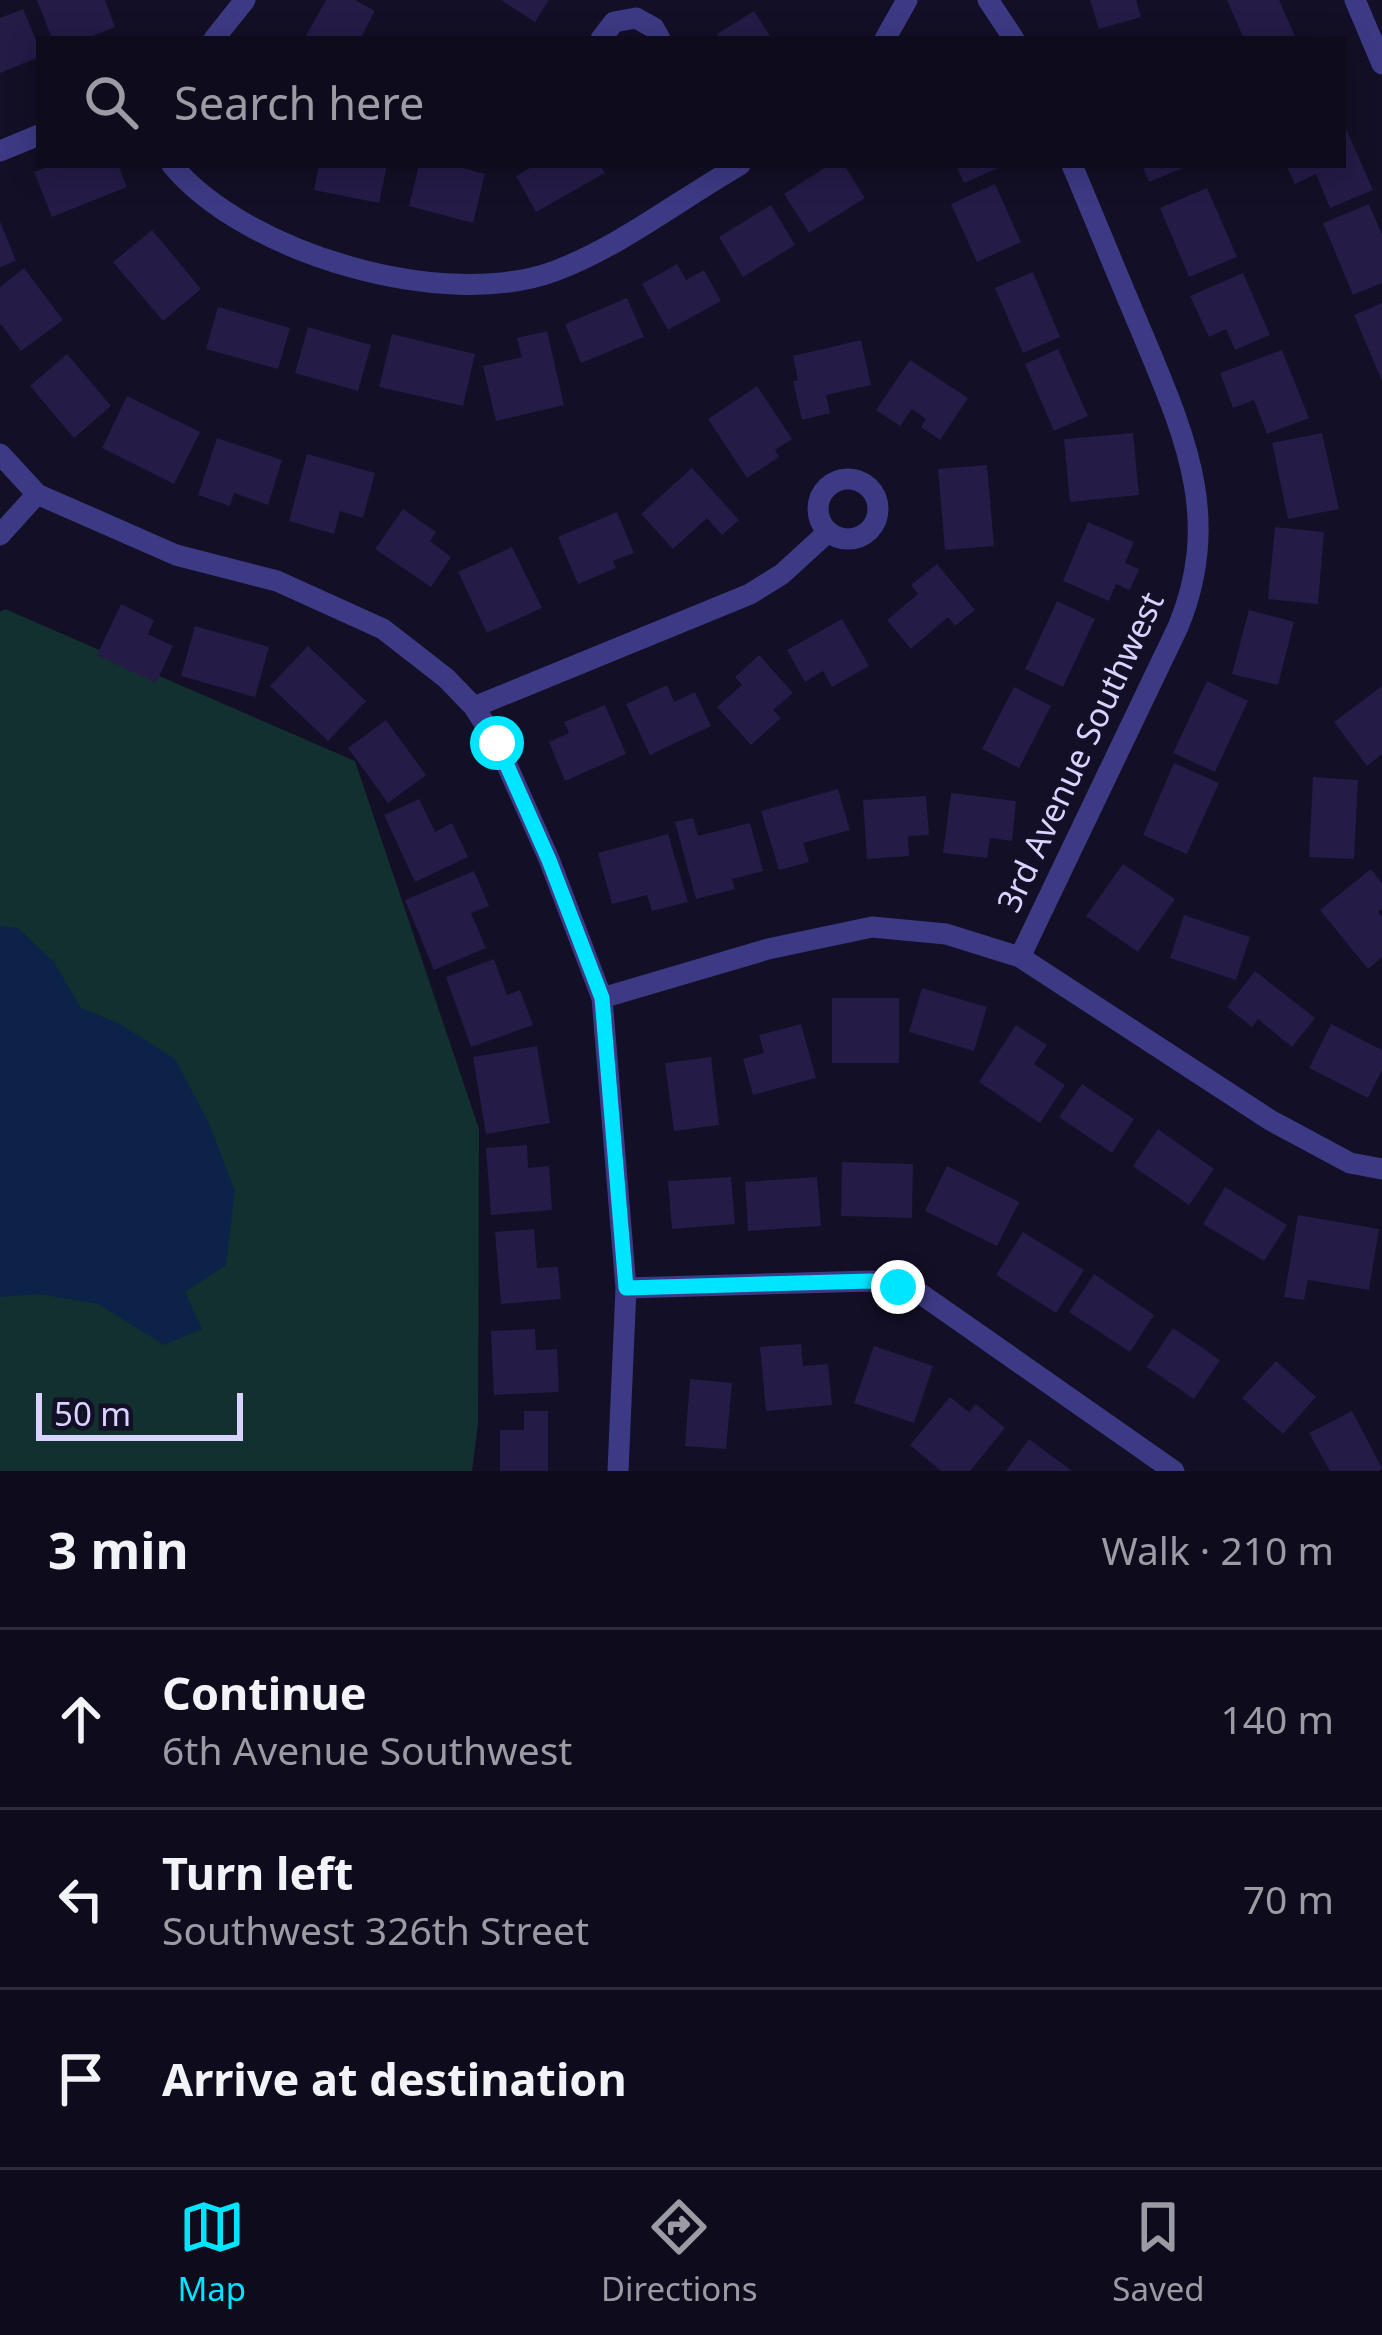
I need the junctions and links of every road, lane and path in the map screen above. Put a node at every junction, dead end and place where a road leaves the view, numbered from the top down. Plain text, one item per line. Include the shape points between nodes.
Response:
1 (245, 0) edge
2 (908, 0) edge
3 (988, 0) edge
4 (1355, 0) edge
5 (216, 36) edge
6 (603, 36) edge
7 (658, 36) edge
8 (887, 36) edge
9 (1012, 36) edge
10 (1382, 64) edge
11 (36, 136) edge
12 (0, 151) edge
13 (175, 168) edge
14 (1073, 168) edge
15 (704, 174) edge
16 (0, 454) edge
17 (37, 494) junction
18 (828, 532) dead end
19 (0, 535) edge
20 (475, 707) junction
21 (1020, 957) junction
22 (602, 998) junction
23 (1382, 1169) edge
24 (626, 1288) junction
25 (618, 1471) edge
26 (1174, 1471) edge

1 - 5 street
2 - 8 street
3 - 9 street
4 - 10 street
6 - 7 street via 614,22 636,18
11 - 12 street
13 - 15 street via 231,219 279,242 398,279 447,284 506,283 554,271 614,241
14 - 21 street, 3rd Avenue Southwest via 1180,424 1199,533 1178,627
16 - 17 street
17 - 19 street
17 - 20 street via 176,555 277,581 383,629
18 - 20 street via 750,594
20 - 22 street via 541,842
21 - 22 street via 946,934 872,927
21 - 23 street via 1270,1120 1350,1162
22 - 24 street
24 - 25 street
24 - 26 street via 871,1281 921,1294

